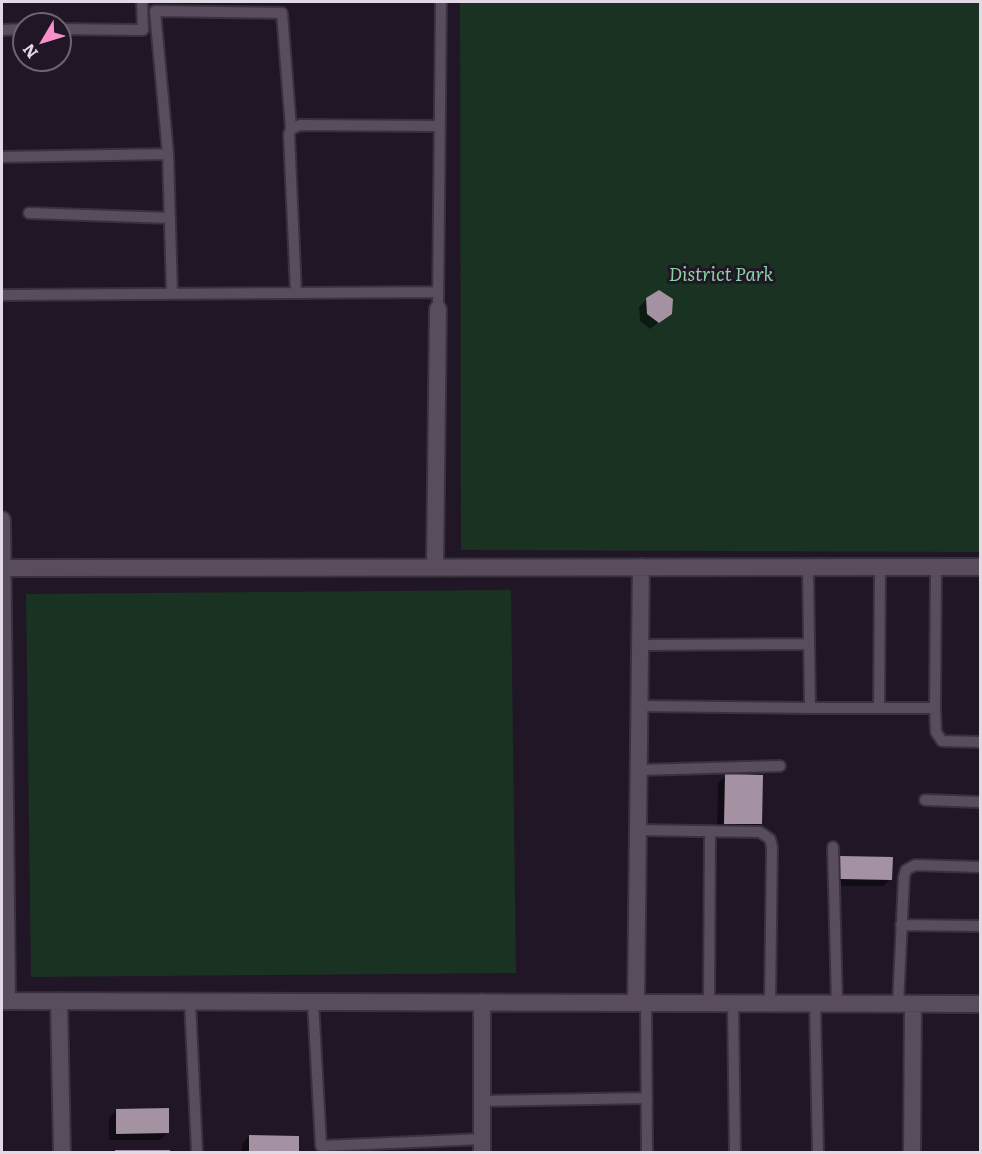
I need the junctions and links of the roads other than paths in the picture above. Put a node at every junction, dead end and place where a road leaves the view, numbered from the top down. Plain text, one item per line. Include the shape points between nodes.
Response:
1 (265, 2) edge
2 (441, 2) edge
3 (142, 6) edge
4 (197, 7) edge
5 (155, 11) junction
6 (265, 13) junction
7 (72, 29) edge
8 (439, 126) junction
9 (291, 129) junction
10 (168, 154) junction
11 (2, 157) edge
12 (29, 213) dead end
13 (170, 218) junction
14 (438, 292) junction
15 (296, 293) junction
16 (172, 294) junction
17 (2, 295) edge
18 (438, 309) joint
19 (2, 520) edge
20 (2, 542) edge
21 (936, 566) junction
22 (435, 567) junction
23 (641, 567) junction
24 (808, 567) junction
25 (880, 567) junction
26 (981, 567) edge
27 (2, 568) edge
28 (809, 644) junction
29 (641, 645) junction
30 (640, 706) junction
31 (2, 708) edge
32 (810, 708) junction
33 (879, 708) junction
34 (935, 708) junction
35 (981, 742) edge
36 (780, 766) dead end
37 (639, 770) junction
38 (925, 800) dead end
39 (981, 802) edge
40 (638, 830) junction
41 (710, 831) junction
42 (833, 847) dead end
43 (981, 867) edge
44 (901, 925) junction
45 (981, 926) edge
46 (4, 1000) edge
47 (59, 1001) junction
48 (190, 1001) junction
49 (313, 1002) junction
50 (482, 1002) junction
51 (641, 1003) junction
52 (709, 1003) junction
53 (733, 1004) junction
54 (770, 1004) junction
55 (815, 1004) junction
56 (837, 1004) junction
57 (905, 1004) junction
58 (981, 1004) edge
59 (647, 1098) junction
60 (482, 1101) junction
61 (482, 1146) edge
62 (321, 1149) edge
63 (62, 1152) edge
64 (197, 1152) edge
65 (647, 1152) edge
66 (735, 1152) edge
67 (818, 1152) edge
68 (912, 1152) edge

1 - 6 lane
2 - 8 lane
3 - 5 lane
3 - 7 lane via 143,30
4 - 5 lane
4 - 6 lane
5 - 10 lane
6 - 9 lane via 282,14
8 - 9 lane via 300,125
8 - 14 lane
9 - 15 lane
10 - 11 lane
10 - 13 lane
12 - 13 lane
13 - 16 lane
14 - 15 lane
14 - 18 lane
15 - 16 lane
16 - 17 lane
18 - 22 street
19 - 20 street
20 - 27 street
21 - 25 street
21 - 26 street
21 - 34 lane
22 - 23 street
22 - 27 street
23 - 24 street
23 - 29 street
24 - 25 street
24 - 28 lane
25 - 33 lane
27 - 31 street
28 - 29 lane
28 - 32 lane
29 - 30 street
30 - 32 lane
30 - 37 street
31 - 46 street
32 - 33 lane
33 - 34 lane
34 - 35 lane via 936,732 942,741
36 - 37 lane
37 - 40 street
38 - 39 lane
40 - 41 lane
40 - 51 street
41 - 52 lane
41 - 54 lane via 760,832 770,838
42 - 56 lane
43 - 44 lane via 910,867 904,877
44 - 45 lane
44 - 57 lane
46 - 47 street
47 - 48 street
47 - 63 street
48 - 49 street
48 - 64 lane
49 - 50 street
49 - 62 lane
50 - 51 street
50 - 60 street
51 - 52 street
51 - 59 lane
52 - 53 street
53 - 54 street
53 - 66 lane
54 - 55 street
55 - 56 street
55 - 67 lane
56 - 57 street
57 - 58 street
57 - 68 street
59 - 60 lane
59 - 65 lane
60 - 61 street
61 - 62 lane

